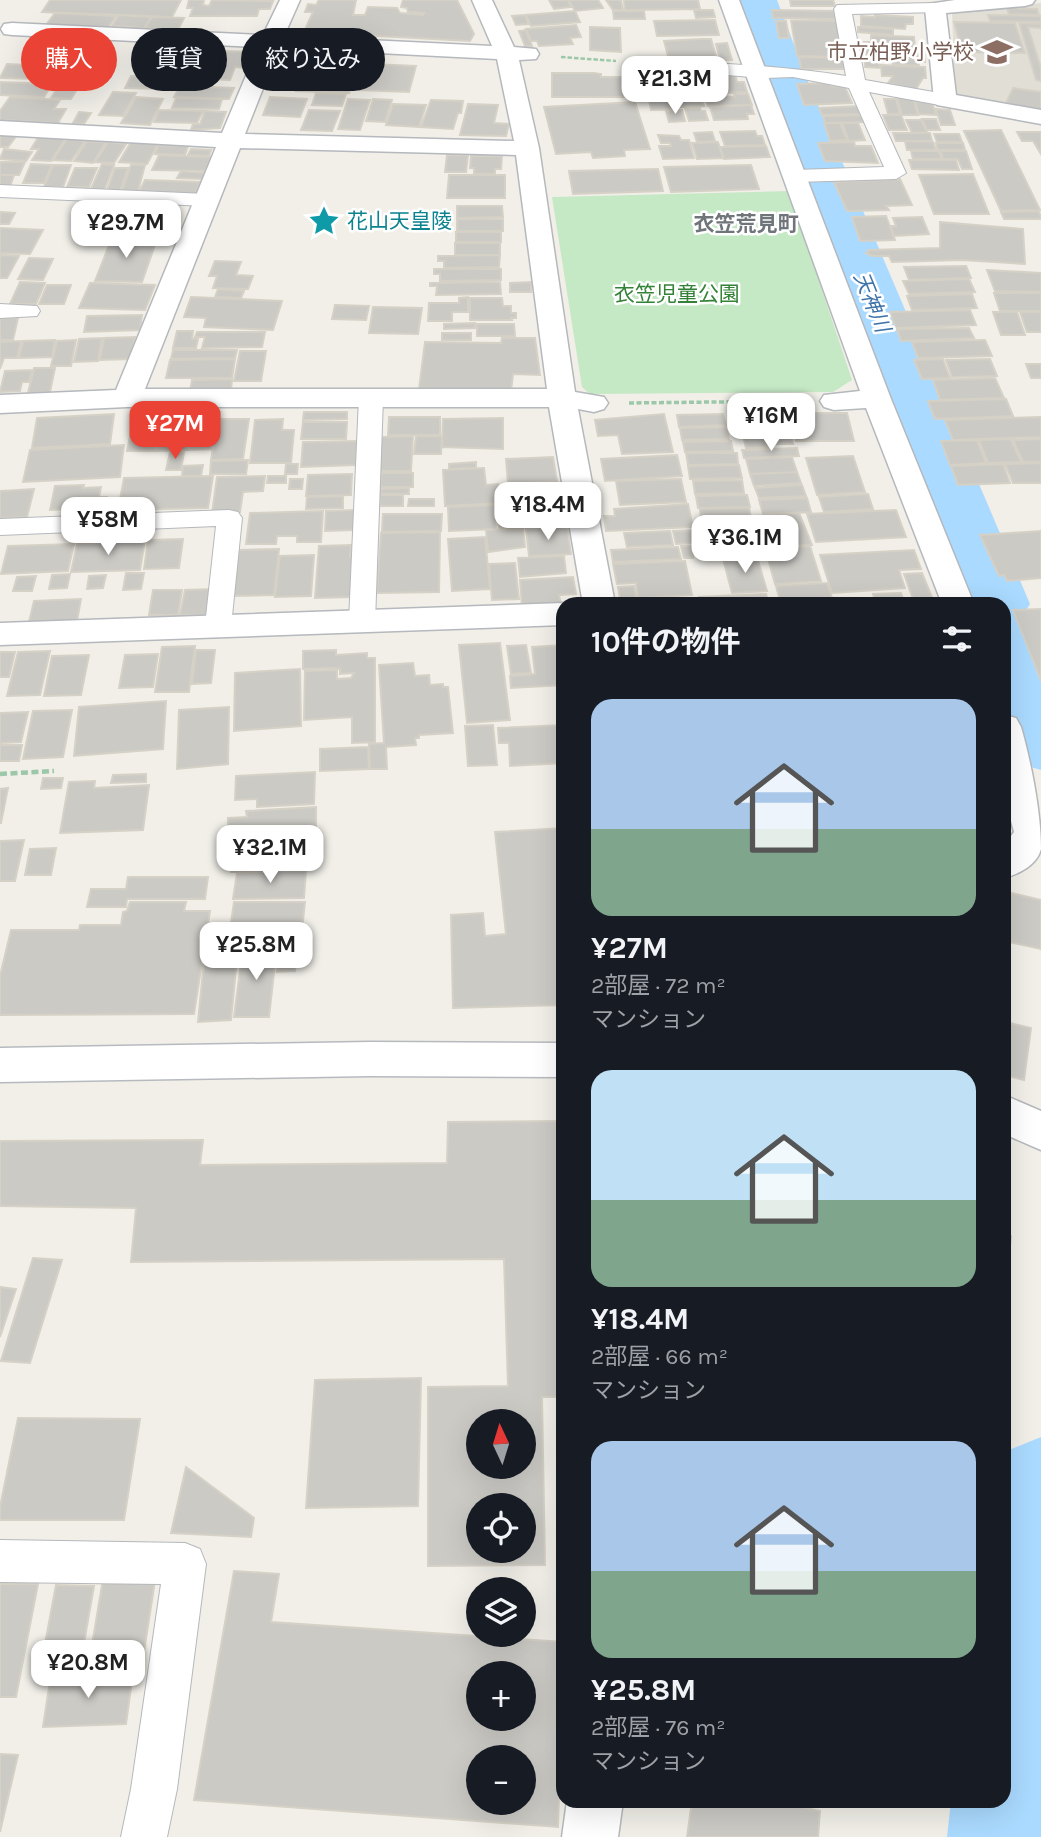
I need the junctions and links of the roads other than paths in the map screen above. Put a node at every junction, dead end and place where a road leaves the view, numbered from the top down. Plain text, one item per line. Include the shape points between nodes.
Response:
1 (290, 0) edge
2 (482, 0) edge
3 (729, 0) edge
4 (1025, 0) edge
5 (842, 4) edge
6 (935, 8) junction
7 (24, 9) dead end
8 (277, 28) edge
9 (12, 29) junction
10 (241, 40) edge
11 (385, 46) edge
12 (0, 48) edge
13 (506, 52) junction
14 (534, 55) road end
15 (651, 64) road end
16 (760, 73) junction
17 (856, 82) junction
18 (251, 91) edge
19 (945, 100) junction
20 (1041, 117) edge
21 (0, 128) edge
22 (231, 141) junction
23 (527, 148) junction
24 (802, 176) junction
25 (0, 191) edge
26 (207, 200) junction
27 (0, 311) edge
28 (29, 311) dead end
29 (127, 398) junction
30 (371, 398) junction
31 (562, 398) junction
32 (877, 399) junction
33 (834, 401) road end
34 (594, 403) road end
35 (0, 404) edge
36 (0, 527) edge
37 (597, 597) edge
38 (955, 597) edge
39 (556, 614) edge
40 (362, 622) junction
41 (218, 626) junction
42 (0, 634) edge
43 (1011, 749) edge
44 (1037, 833) edge
45 (1011, 859) edge
46 (556, 1060) edge
47 (0, 1065) edge
48 (0, 1561) edge
49 (594, 1808) edge
50 (144, 1837) edge
51 (590, 1837) edge

1 - 8 street
2 - 13 street
3 - 16 street
4 - 6 street
5 - 6 lane
5 - 17 lane
6 - 19 street
7 - 9 street
9 - 10 street
9 - 12 street
11 - 13 street
13 - 14 street
13 - 23 street
15 - 16 lane
16 - 17 lane via 793,72
16 - 24 street
17 - 19 lane
17 - 24 lane via 896,173
18 - 22 street
19 - 20 street
21 - 22 street
22 - 23 street
22 - 26 street
23 - 31 street
24 - 32 street
25 - 26 lane
26 - 29 street
27 - 28 lane
29 - 30 street
29 - 35 street
30 - 31 street
30 - 40 lane
31 - 34 street
31 - 37 street
32 - 33 street
32 - 38 street
36 - 41 lane via 229,518
39 - 40 street
40 - 41 street
41 - 42 street
43 - 44 street
44 - 45 street
46 - 47 street
48 - 50 lane via 185,1564
49 - 51 street

